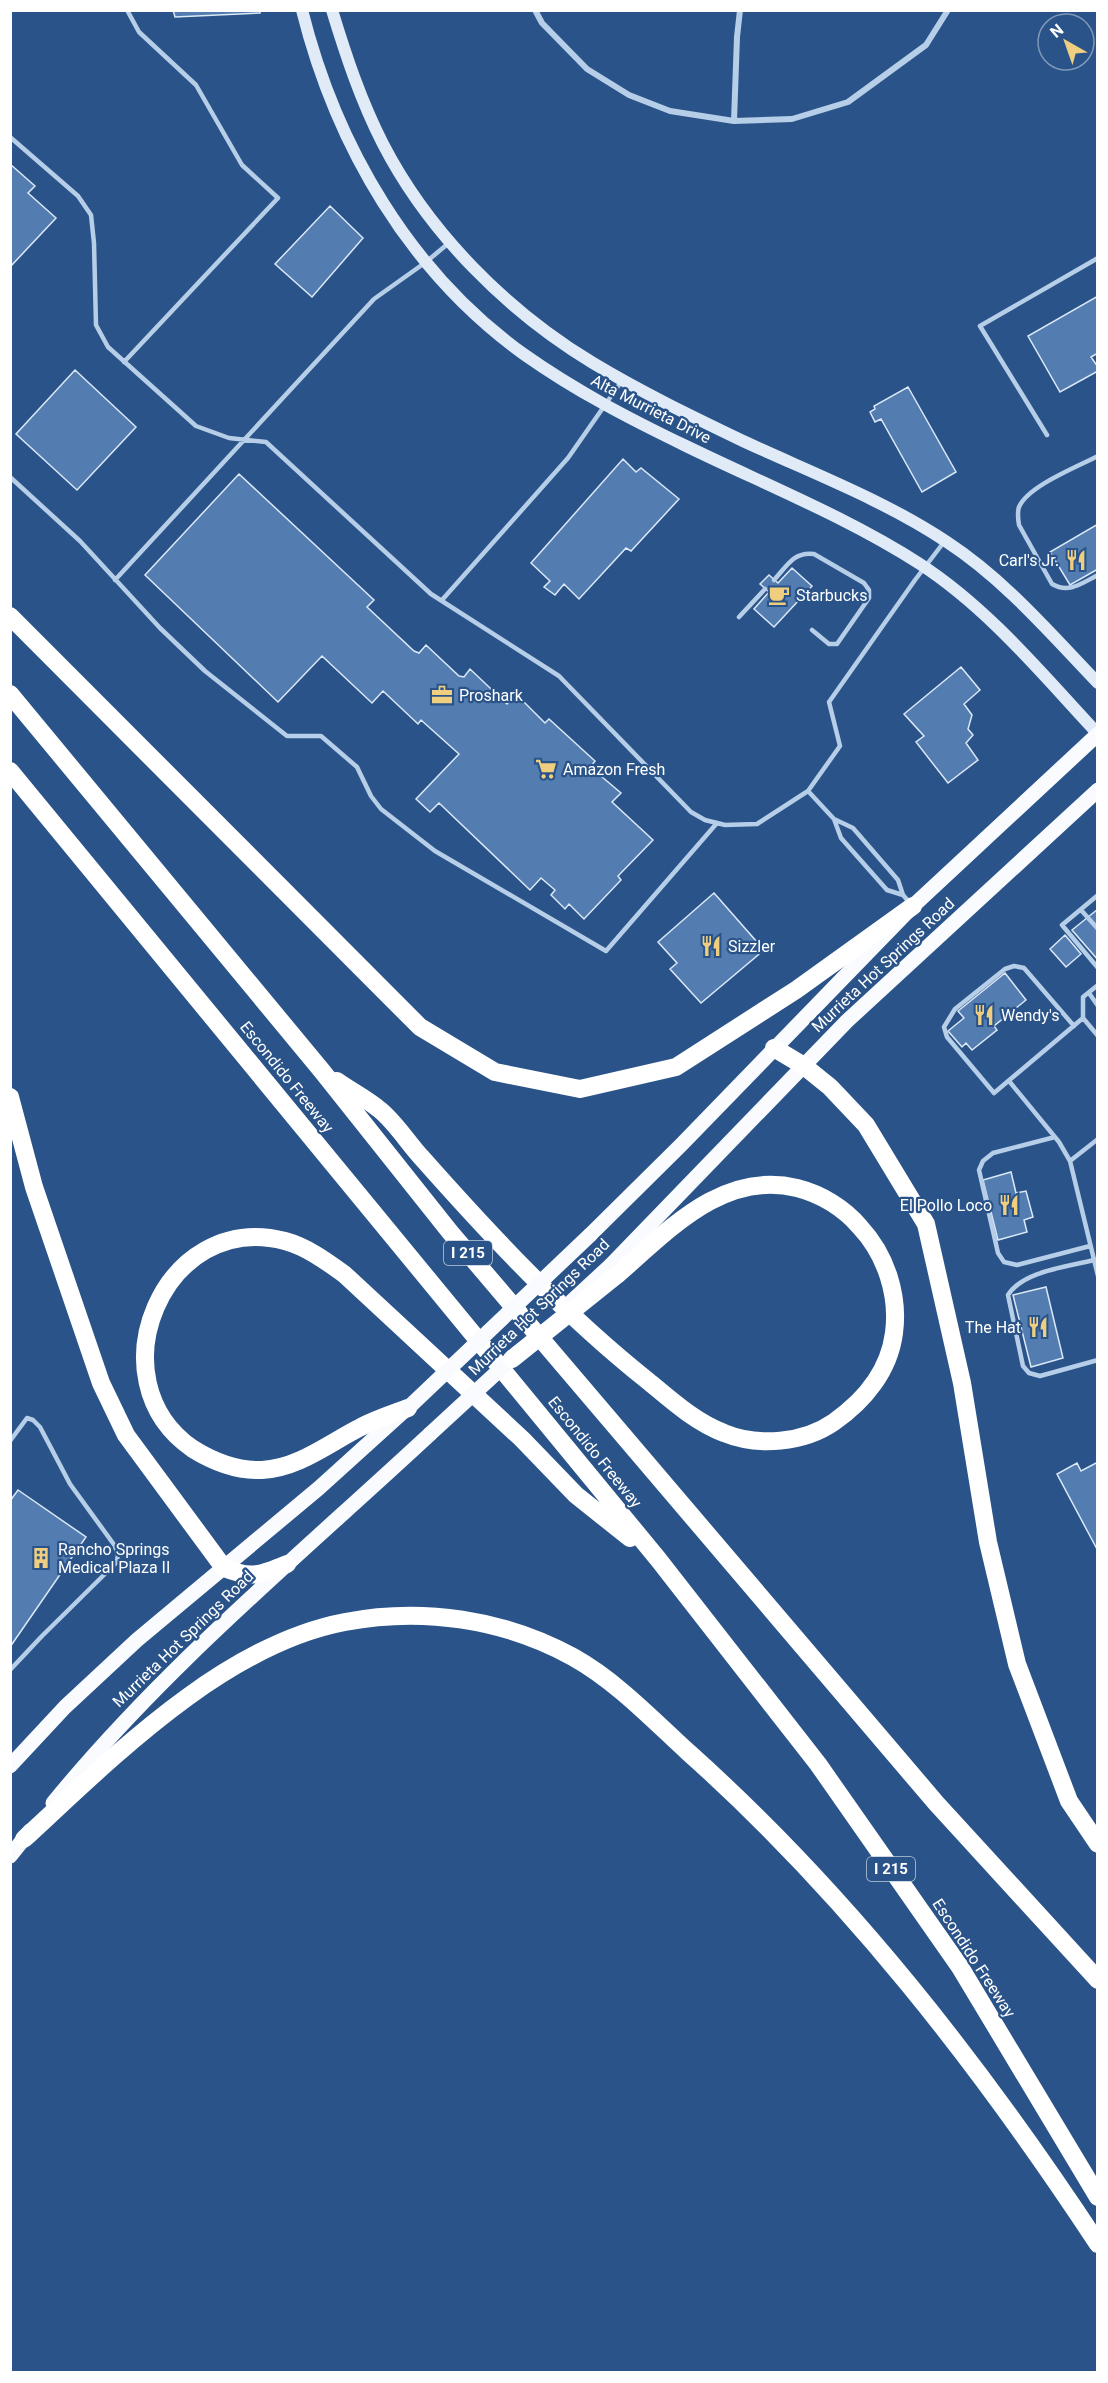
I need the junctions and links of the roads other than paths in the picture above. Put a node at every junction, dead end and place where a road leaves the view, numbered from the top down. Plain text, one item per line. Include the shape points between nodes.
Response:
1 (127, 10) edge
2 (302, 10) edge
3 (332, 10) edge
4 (535, 10) edge
5 (740, 10) edge
6 (948, 10) edge
7 (734, 122) junction
8 (10, 137) edge
9 (450, 242) junction
10 (1098, 258) edge
11 (426, 262) junction
12 (124, 362) junction
13 (622, 380) junction
14 (605, 405) junction
15 (1047, 435) dead end
16 (244, 440) junction
17 (1098, 456) edge
18 (10, 477) edge
19 (945, 541) junction
20 (924, 567) junction
21 (1098, 575) edge
22 (115, 580) junction
23 (774, 580) dead end
24 (765, 589) dead end
25 (442, 600) junction
26 (10, 616) edge
27 (739, 617) dead end
28 (812, 630) dead end
29 (1098, 683) edge
30 (10, 694) edge
31 (1098, 734) edge
32 (10, 771) edge
33 (1098, 790) edge
34 (808, 791) junction
35 (834, 819) junction
36 (717, 823) junction
37 (1098, 895) edge
38 (908, 901) junction
39 (1081, 910) junction
40 (1098, 929) edge
41 (1098, 968) edge
42 (1098, 985) edge
43 (1089, 993) junction
44 (1098, 998) edge
45 (1098, 1006) edge
46 (1083, 1018) junction
47 (1074, 1026) junction
48 (1098, 1036) edge
49 (774, 1048) junction
50 (804, 1066) junction
51 (322, 1071) junction
52 (1009, 1081) junction
53 (10, 1097) edge
54 (1055, 1137) junction
55 (1098, 1139) edge
56 (1070, 1161) junction
57 (1090, 1246) junction
58 (1094, 1260) junction
59 (614, 1269) junction
60 (1097, 1272) edge
61 (512, 1359) joint
62 (1098, 1360) edge
63 (408, 1408) junction
64 (10, 1441) edge
65 (658, 1559) junction
66 (286, 1564) junction
67 (224, 1568) junction
68 (10, 1670) edge
69 (10, 1766) edge
70 (24, 1839) junction
71 (1098, 1844) edge
72 (10, 1856) edge
73 (1098, 1980) edge
74 (1098, 2197) edge
75 (1098, 2244) edge

1 - 12 lane via 140,32 196,85 242,165 278,198
2 - 11 street, Alta Murrieta Drive via 315,58 347,140 382,203
3 - 9 street, Alta Murrieta Drive via 355,81 384,146
4 - 7 street via 542,23 587,69 629,95 670,111
5 - 7 street
6 - 7 street via 926,45 848,102 792,119
8 - 12 lane via 78,196 91,215 96,325 108,347
9 - 11 lane
9 - 13 street, Alta Murrieta Drive via 523,312 578,354
10 - 15 lane via 980,326
11 - 14 street, Alta Murrieta Drive via 470,308 523,354
11 - 16 lane via 374,298
12 - 16 lane via 196,426
13 - 14 lane
13 - 19 street, Alta Murrieta Drive via 879,503
14 - 20 street, Alta Murrieta Drive via 833,516
14 - 25 lane via 568,458
16 - 22 lane
16 - 25 lane via 266,442
17 - 21 lane via 1031,492 1017,515 1052,584 1059,588 1075,587
18 - 22 lane via 80,541
19 - 20 lane
19 - 29 street, Alta Murrieta Drive via 1003,585
20 - 31 street, Alta Murrieta Drive via 991,621
20 - 34 lane via 829,702 840,746
22 - 36 lane via 206,672 287,736 321,736 357,767 370,796 381,809 435,851 606,951
23 - 28 lane via 798,554 806,553 864,583 869,598 837,644 829,644
24 - 27 lane
25 - 36 lane via 559,676 692,812
26 - 38 highway via 420,1027 495,1072 580,1089 676,1068 796,990
30 - 51 highway, Escondido Freeway / I 215
31 - 38 main road, Murrieta Hot Springs Road
32 - 65 highway, Escondido Freeway / I 215
33 - 50 main road, Murrieta Hot Springs Road
34 - 35 lane
34 - 36 lane via 757,824
35 - 38 lane via 853,828 898,880
35 - 38 lane via 841,838 886,890
37 - 39 lane
38 - 49 main road, Murrieta Hot Springs Road
39 - 40 lane
39 - 41 lane via 1062,926
42 - 43 lane
43 - 44 lane
43 - 45 lane
43 - 46 lane via 1083,997
46 - 47 lane
46 - 48 lane
47 - 52 lane
47 - 52 lane via 1024,968 1014,966 955,1009 944,1028 947,1037 994,1093
49 - 50 highway
49 - 63 main road, Murrieta Hot Springs Road, bridge via 590,1235
50 - 59 main road, Murrieta Hot Springs Road
50 - 71 highway via 866,1125 926,1224 962,1383 988,1542 1017,1664 1069,1801
51 - 59 highway via 381,1110 521,1264 617,1356 692,1416 724,1433 767,1441 812,1434 830,1425 864,1396 878,1377 894,1337 895,1306 885,1264 875,1245 854,1220 807,1191 774,1184 717,1196
51 - 73 highway, Escondido Freeway / I 215 via 450,1232 929,1794
52 - 54 lane
53 - 67 highway via 34,1187 101,1383 126,1435
54 - 56 lane
54 - 57 lane via 993,1153 983,1161 979,1170 998,1254 1004,1262 1017,1265
55 - 56 lane
56 - 57 lane
57 - 58 lane
58 - 60 lane
58 - 62 lane via 1024,1278 1008,1295 1023,1366 1029,1373 1040,1376
59 - 61 highway, bridge
61 - 66 main road, Murrieta Hot Springs Road, bridge
63 - 65 highway via 362,1426 296,1462 263,1470 219,1463 184,1442 159,1411 150,1389 145,1352 153,1310 169,1282 184,1266 215,1245 253,1237 284,1240 299,1246 344,1274 522,1438 576,1496
63 - 67 main road, Murrieta Hot Springs Road
64 - 68 lane via 27,1418 40,1427 70,1484 115,1546 118,1556 116,1563
65 - 74 highway, Escondido Freeway / I 215 via 818,1764 960,1967
66 - 67 highway via 260,1575 241,1575
66 - 70 main road, Murrieta Hot Springs Road via 141,1703
67 - 69 main road, Murrieta Hot Springs Road via 137,1640 65,1707
70 - 72 main road, Murrieta Hot Springs Road
70 - 75 highway via 119,1752 177,1706 231,1669 283,1641 344,1622 402,1616 458,1619 519,1633 574,1658 619,1689 736,1795 860,1924 963,2050

